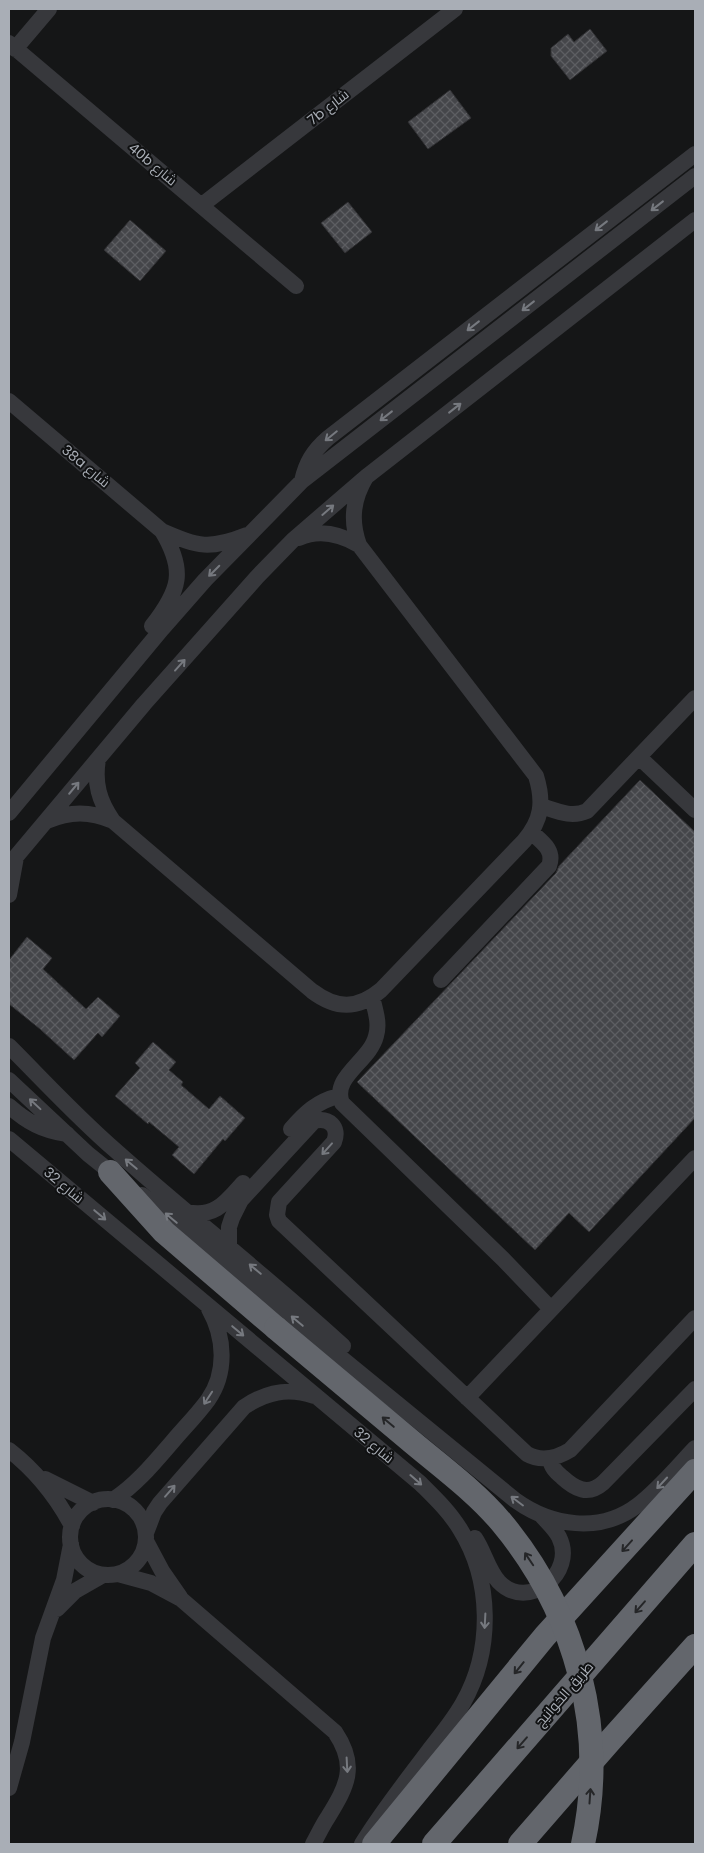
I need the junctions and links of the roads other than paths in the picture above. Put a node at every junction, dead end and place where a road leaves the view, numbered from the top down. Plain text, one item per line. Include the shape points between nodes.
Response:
1 (49, 9) edge
2 (455, 9) edge
3 (12, 46) edge
4 (695, 154) edge
5 (695, 176) edge
6 (202, 205) junction
7 (695, 220) edge
8 (296, 286) dead end
9 (9, 401) edge
10 (366, 477) junction
11 (302, 481) junction
12 (162, 531) junction
13 (251, 534) junction
14 (293, 540) junction
15 (359, 545) junction
16 (122, 679) junction
17 (695, 698) edge
18 (639, 757) junction
19 (98, 759) junction
20 (541, 806) junction
21 (695, 810) edge
22 (9, 813) edge
23 (113, 821) junction
24 (45, 822) junction
25 (531, 832) junction
26 (12, 861) edge
27 (9, 895) edge
28 (441, 980) dead end
29 (372, 997) junction
30 (9, 1046) edge
31 (10, 1078) edge
32 (339, 1096) junction
33 (9, 1106) edge
34 (67, 1134) junction
35 (9, 1139) edge
36 (695, 1158) edge
37 (110, 1172) junction
38 (187, 1212) junction
39 (229, 1247) junction
40 (205, 1303) junction
41 (551, 1309) junction
42 (695, 1318) edge
43 (695, 1389) edge
44 (317, 1397) junction
45 (467, 1398) junction
46 (391, 1400) junction
47 (695, 1448) edge
48 (9, 1450) edge
49 (550, 1458) junction
50 (35, 1472) junction
51 (695, 1472) edge
52 (113, 1500) junction
53 (93, 1503) junction
54 (442, 1504) junction
55 (542, 1516) junction
56 (72, 1526) junction
57 (146, 1537) junction
58 (71, 1544) junction
59 (695, 1544) edge
60 (111, 1574) junction
61 (181, 1599) junction
62 (52, 1614) junction
63 (695, 1646) edge
64 (695, 1670) edge
65 (608, 1743) junction
66 (9, 1788) edge
67 (313, 1844) edge
68 (362, 1844) edge
69 (374, 1844) edge
70 (434, 1844) edge
71 (520, 1844) edge
72 (583, 1844) edge

1 - 3 street
2 - 6 street, 7b شارع
3 - 6 street, 40b شارع
4 -> 11 street via 318,446 310,457
5 -> 11 street
6 - 8 street, 40b شارع
10 -> 7 street
9 - 12 street, 38a شارع
14 -> 10 street
10 - 15 street via 353,510
11 - 13 street
12 - 13 street, 38a شارع via 186,542 211,546
12 - 16 street, 38a شارع via 175,555 177,580 174,592 138,645
13 -> 16 street via 205,580
14 - 15 street via 327,533
19 -> 14 street via 256,577
15 - 20 street via 528,762 541,790
16 - 22 street
17 - 18 street
18 - 20 street via 587,811 571,815
18 - 21 street
19 - 23 street via 98,792
24 -> 19 street
20 - 25 street
23 - 24 street via 79,813
23 - 29 street via 320,997 346,1005 362,1003
24 - 26 street
25 - 28 street via 549,849 549,866
25 - 29 street
26 - 27 street
29 - 32 street via 378,1026 374,1044 341,1084
38 -> 30 street via 82,1120
34 -> 31 street
32 - 38 street via 310,1108 220,1207 204,1213
32 - 41 street via 342,1103 503,1258
33 - 34 street via 35,1126
34 - 37 street
35 -> 40 street, شارع 32
36 - 41 street
46 -> 37 street via 154,1204
72 -> 37 highway, bridge via 589,1818 592,1772 583,1682 570,1638 529,1558 469,1489 164,1232
38 - 39 street
39 -> 45 street via 229,1227 241,1200 309,1125 320,1119 327,1120 336,1129 334,1142 283,1197 277,1209 279,1221
46 -> 39 street via 348,1351
40 -> 44 street, شارع 32
40 -> 52 street via 220,1334 221,1359 216,1384 208,1399 145,1474
41 - 45 street
42 - 49 street via 576,1445 564,1454
43 - 49 street via 594,1489 584,1491 574,1487 554,1469
44 -> 54 street, شارع 32
57 -> 44 street via 160,1503 244,1407 257,1398 287,1390
45 - 49 street via 527,1454 538,1459
55 -> 46 street via 515,1500
47 -> 55 street via 652,1494 619,1516 580,1524
48 - 50 street
50 - 53 street
50 - 56 street via 56,1498
51 -> 69 highway via 545,1636
52 - 53 street
52 - 57 street via 131,1507 138,1514
53 - 56 street via 80,1512
54 - 55 street via 473,1535 500,1583 521,1592 543,1588 559,1572 562,1561 560,1538
54 -> 68 street, شارع 32 via 460,1529 482,1584 483,1645 476,1674 464,1702
56 - 58 street
57 - 60 street via 137,1562 128,1569
57 - 61 street via 162,1571
58 - 60 street via 86,1568
58 - 62 street via 64,1580
59 -> 70 highway, طريق الخوانيج
60 - 61 street via 151,1583
60 - 62 street via 75,1591
61 -> 67 street via 338,1738 347,1755 347,1780
62 - 66 street via 43,1638 22,1742
63 - 65 highway
64 - 65 highway
65 - 71 highway

